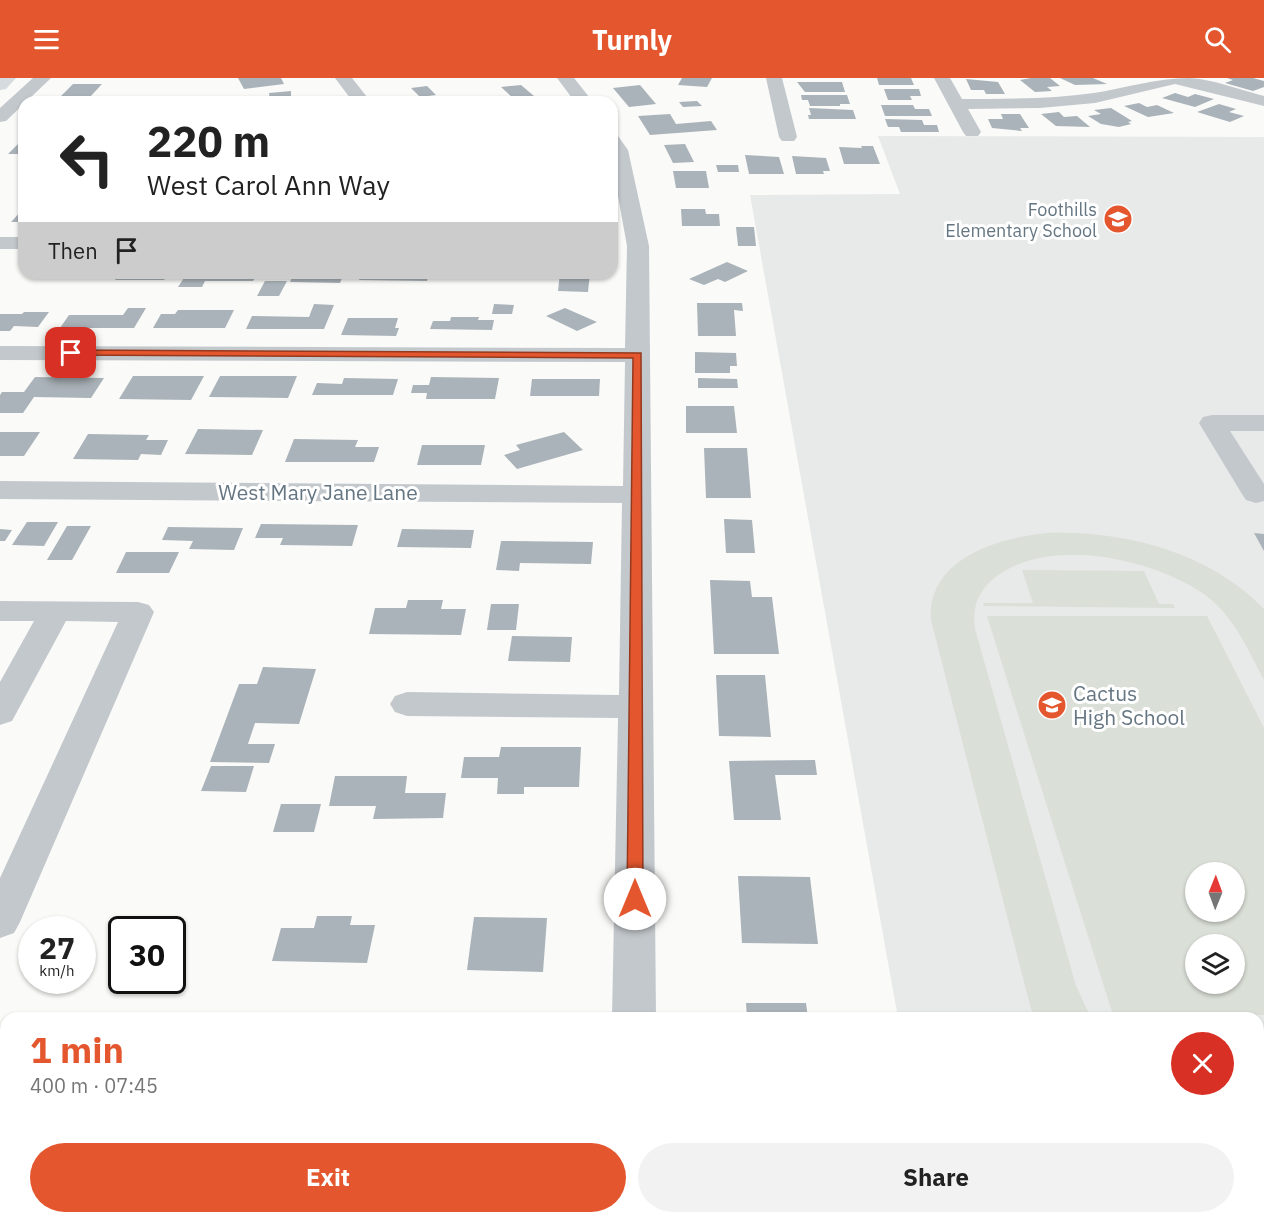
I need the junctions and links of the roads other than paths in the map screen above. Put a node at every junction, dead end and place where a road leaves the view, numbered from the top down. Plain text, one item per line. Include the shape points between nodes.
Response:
1 (8, 78) edge
2 (43, 78) edge
3 (343, 78) edge
4 (592, 78) edge
5 (774, 78) edge
6 (942, 78) edge
7 (1176, 78) edge
8 (567, 80) edge
9 (0, 85) edge
10 (23, 96) edge
11 (357, 96) edge
12 (579, 96) edge
13 (18, 101) edge
14 (1264, 101) edge
15 (957, 104) junction
16 (0, 117) edge
17 (972, 132) dead end
18 (789, 137) dead end
19 (618, 149) edge
20 (0, 243) edge
21 (18, 243) edge
22 (0, 353) edge
23 (638, 355) junction
24 (1264, 423) edge
25 (0, 490) edge
26 (1256, 494) dead end
27 (637, 495) junction
28 (0, 611) edge
29 (56, 611) junction
30 (406, 704) dead end
31 (636, 707) junction
32 (0, 713) edge
33 (0, 922) edge
34 (634, 1012) edge

1 - 9 main road
2 - 10 street
3 - 11 street
4 - 8 street
5 - 18 street
6 - 15 street
7 - 14 street
7 - 15 street via 1122,94 1065,102
8 - 12 street
13 - 16 street
15 - 17 street
19 - 23 street
20 - 21 street
22 - 23 street
23 - 27 street
24 - 26 street via 1212,423
25 - 27 street, West Mary Jane Lane
27 - 31 street
28 - 29 street
29 - 32 street
29 - 33 street via 138,612
30 - 31 street
31 - 34 street

